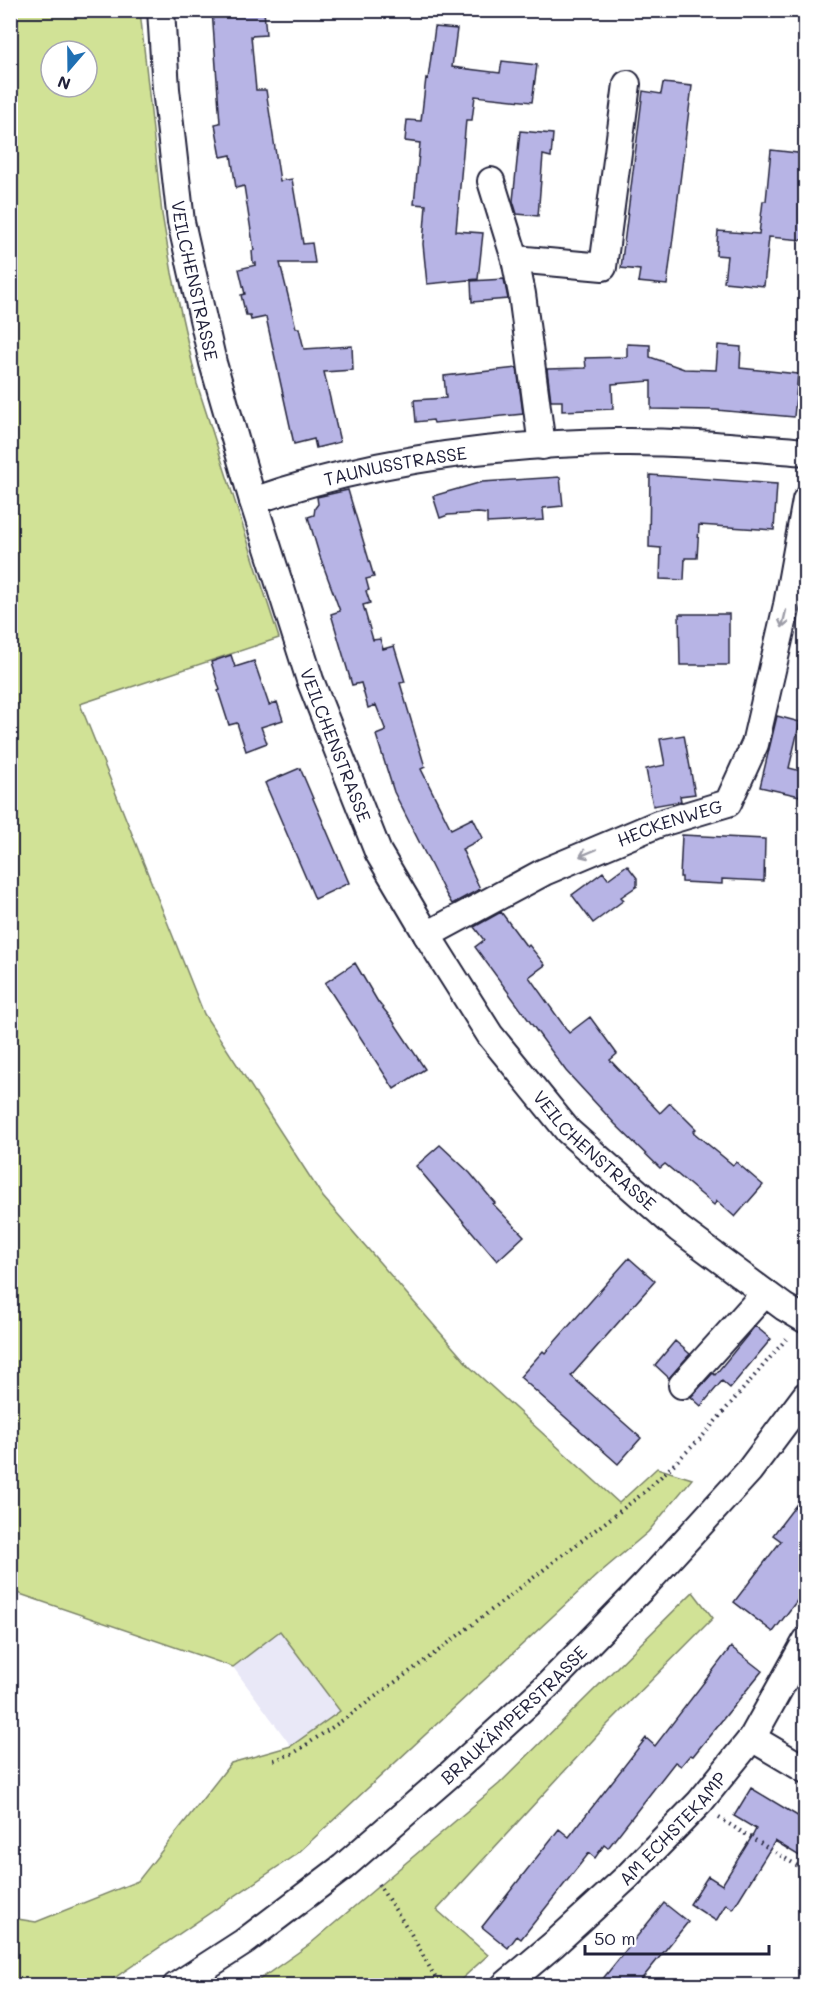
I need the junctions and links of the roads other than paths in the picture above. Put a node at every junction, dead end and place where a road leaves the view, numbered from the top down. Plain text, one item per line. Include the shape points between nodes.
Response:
1 (161, 10) edge
2 (627, 84) dead end
3 (491, 181) dead end
4 (515, 259) junction
5 (542, 446) junction
6 (806, 452) edge
7 (806, 500) edge
8 (253, 501) junction
9 (427, 935) junction
10 (765, 1293) junction
11 (804, 1319) edge
12 (682, 1385) dead end
13 (806, 1395) edge
14 (806, 1641) edge
15 (752, 1738) junction
16 (806, 1770) edge
17 (176, 1986) edge
18 (504, 1986) edge

1 - 8 street, VEILCHENSTRASSE via 181,222 213,363
2 - 4 street via 603,267
3 - 4 street
4 - 5 street
5 - 6 street, TAUNUSSTRASSE via 616,442
5 - 8 street, TAUNUSSTRASSE via 458,454 362,470
7 -> 9 street, HECKENWEG via 755,744 728,803 657,824 544,872
8 - 9 street, VEILCHENSTRASSE via 310,680 378,852
9 - 10 street, VEILCHENSTRASSE via 490,1035 568,1131 679,1229
10 - 11 street, VEILCHENSTRASSE
10 - 12 street
13 - 17 street, BRAUKÄMPERSTRASSE via 749,1471 546,1687 342,1867 243,1942
14 - 15 street, AM ECHSTEKAMP
15 - 16 street
15 - 18 street, AM ECHSTEKAMP via 697,1805 626,1878

